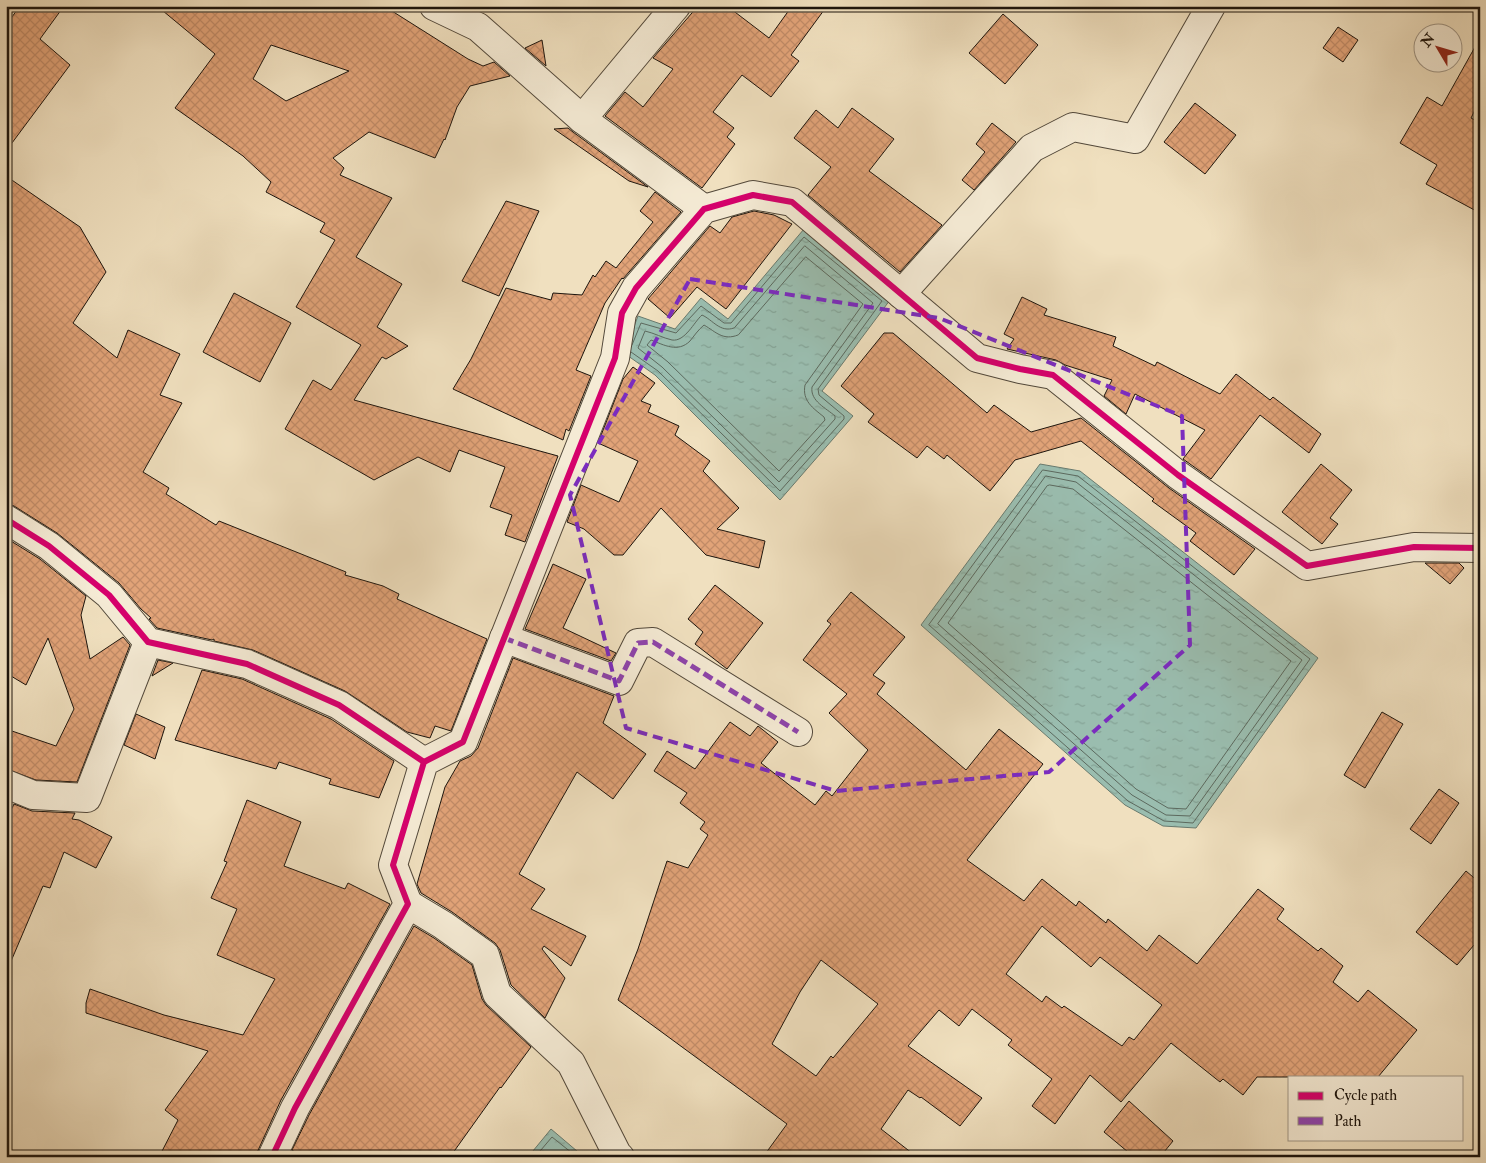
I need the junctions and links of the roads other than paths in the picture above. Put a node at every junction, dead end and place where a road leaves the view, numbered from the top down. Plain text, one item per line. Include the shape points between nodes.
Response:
1 (434, 6) edge
2 (676, 6) edge
3 (1210, 6) edge
4 (582, 119) junction
5 (704, 209) junction
6 (901, 294) junction
7 (6, 519) edge
8 (1480, 548) edge
9 (504, 638) junction
10 (148, 642) junction
11 (798, 732) dead end
12 (424, 762) junction
13 (6, 784) edge
14 (408, 904) junction
15 (272, 1157) edge
16 (620, 1157) edge

1 - 4 street via 478,27
2 - 4 street
3 - 6 street via 1135,139 1073,127 1032,148
4 - 5 street
5 - 6 street via 753,195 792,202
5 - 9 street via 636,288 622,313 614,358
6 - 8 street via 977,358 1053,375 1178,475 1307,566 1414,547
7 - 10 street via 49,546 108,595
9 - 11 street via 619,681 638,643 653,642
9 - 12 street via 463,742
10 - 12 street via 247,664 339,705
10 - 13 street via 87,798 33,795
12 - 14 street via 393,865
14 - 15 street
14 - 16 street via 485,955 498,994 570,1063

